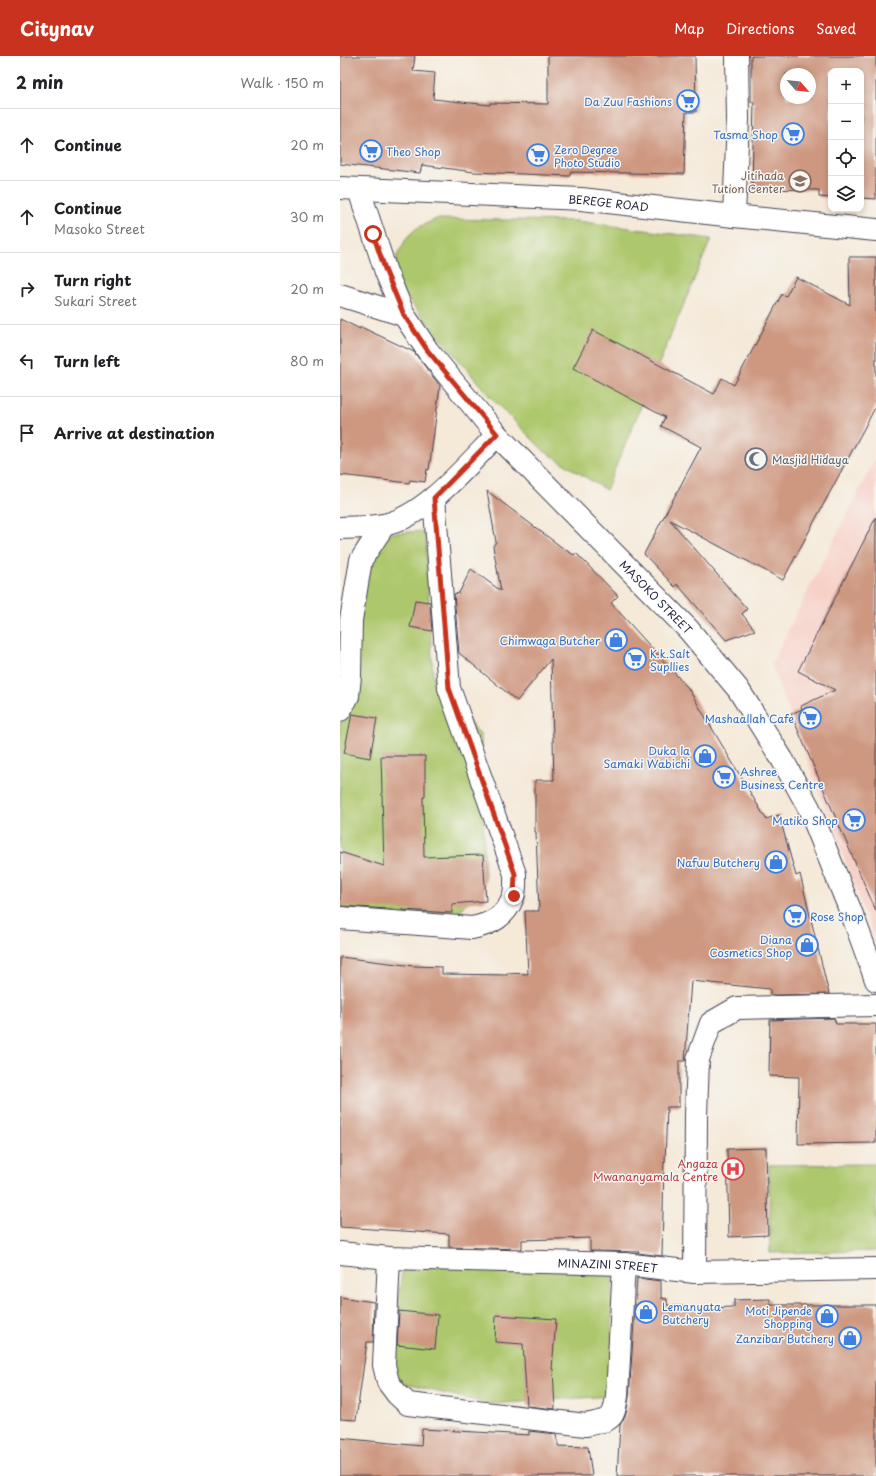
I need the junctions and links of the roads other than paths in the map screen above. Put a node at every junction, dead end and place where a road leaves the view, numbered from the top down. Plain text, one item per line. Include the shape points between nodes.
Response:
1 (737, 56) edge
2 (350, 189) edge
3 (734, 216) junction
4 (876, 230) edge
5 (340, 295) edge
6 (404, 315) junction
7 (497, 434) junction
8 (434, 498) junction
9 (384, 525) junction
10 (340, 528) edge
11 (340, 710) edge
12 (340, 918) edge
13 (876, 980) edge
14 (876, 1005) edge
15 (340, 1253) edge
16 (389, 1258) junction
17 (624, 1264) junction
18 (876, 1269) edge
19 (695, 1272) junction

1 - 3 street via 738,119
2 - 3 street, BEREGE ROAD via 581,199
2 - 6 street, MASOKO STREET
3 - 4 street, BEREGE ROAD
5 - 6 street
6 - 7 street, MASOKO STREET via 428,351
7 - 8 street
7 - 13 street, MASOKO STREET via 688,629 738,689 809,808
8 - 9 street via 409,516
8 - 12 street via 449,688 515,874 514,896 497,920 472,928
9 - 10 street
9 - 11 street via 361,560 351,620 348,696
14 - 19 street via 738,1008 711,1023 698,1059
15 - 16 street, MINAZINI STREET
16 - 17 street, MINAZINI STREET
16 - 17 street via 384,1365 388,1382 408,1404 586,1425 608,1420 614,1413
17 - 19 street, MINAZINI STREET
18 - 19 street, MINAZINI STREET

